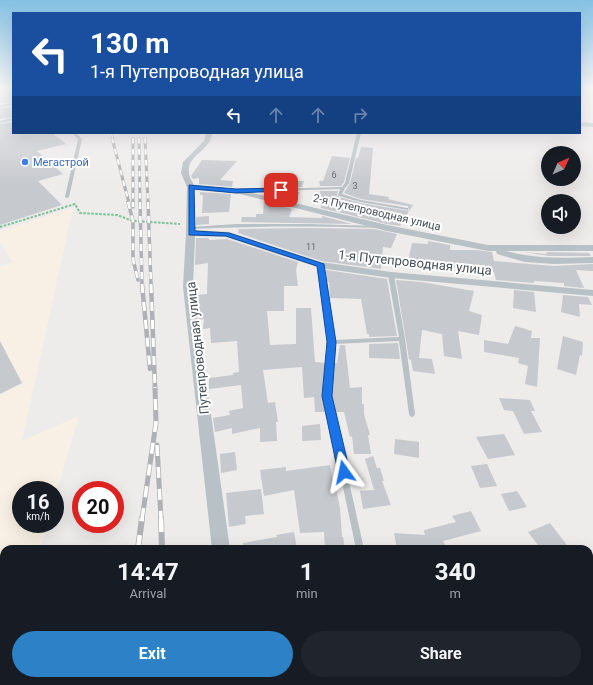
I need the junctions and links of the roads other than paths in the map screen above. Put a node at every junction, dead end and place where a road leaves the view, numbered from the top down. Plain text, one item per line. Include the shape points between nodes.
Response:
1 (581, 124) edge
2 (593, 125) edge
3 (75, 134) edge
4 (209, 134) edge
5 (359, 134) edge
6 (191, 187) junction
7 (343, 188) junction
8 (236, 191) junction
9 (67, 197) dead end
10 (407, 209) dead end
11 (387, 228) junction
12 (191, 229) junction
13 (488, 248) junction
14 (593, 248) edge
15 (593, 260) edge
16 (320, 264) junction
17 (390, 275) junction
18 (593, 293) edge
19 (402, 339) junction
20 (331, 342) junction
21 (412, 414) dead end
22 (220, 545) edge
23 (359, 545) edge

1 - 2 street
3 - 9 lane via 80,140
4 - 6 street, Путепроводная улица via 207,142 187,162 185,173
5 - 7 lane via 347,183
6 - 8 street, 2-я Путепроводная улица
6 - 12 street, Путепроводная улица
7 - 8 lane
7 - 10 lane via 340,195
8 - 11 street, 2-я Путепроводная улица
11 - 12 lane via 238,225
11 - 13 street, 2-я Путепроводная улица
12 - 16 street, 1-я Путепроводная улица via 226,234
12 - 22 street, Путепроводная улица via 188,287
13 - 14 street, 2-я Путепроводная улица
13 - 15 street, 2-я Путепроводная улица via 525,259
16 - 17 street, 1-я Путепроводная улица
16 - 20 lane
17 - 18 street, 1-я Путепроводная улица
17 - 19 lane
19 - 20 lane
19 - 21 lane
20 - 23 lane via 327,396

